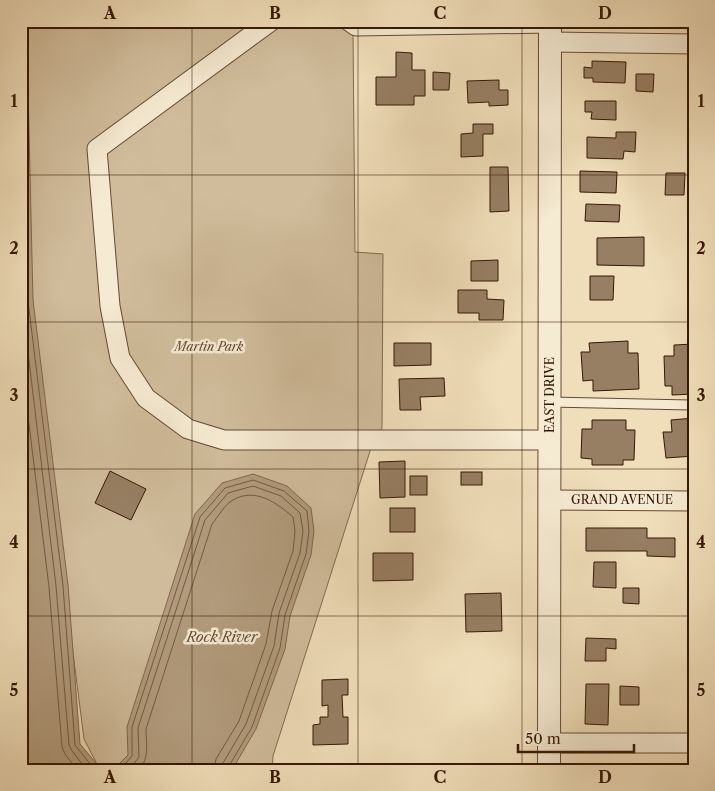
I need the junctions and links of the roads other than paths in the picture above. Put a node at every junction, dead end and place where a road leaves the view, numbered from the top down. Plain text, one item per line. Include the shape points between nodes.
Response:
1 (271, 21) edge
2 (349, 21) edge
3 (550, 29) edge
4 (694, 44) edge
5 (550, 402) junction
6 (690, 405) dead end
7 (550, 440) junction
8 (550, 500) junction
9 (694, 501) edge
10 (550, 743) junction
11 (694, 743) edge
12 (549, 770) edge

1 - 7 street via 97,149 111,315 120,358 146,398 188,429 224,440
2 - 3 street via 356,26
3 - 4 street
3 - 5 street, EAST DRIVE
5 - 6 lane
5 - 7 street, EAST DRIVE
7 - 8 street, EAST DRIVE
8 - 9 street, GRAND AVENUE
8 - 10 street, EAST DRIVE
10 - 11 street
10 - 12 street, EAST DRIVE

